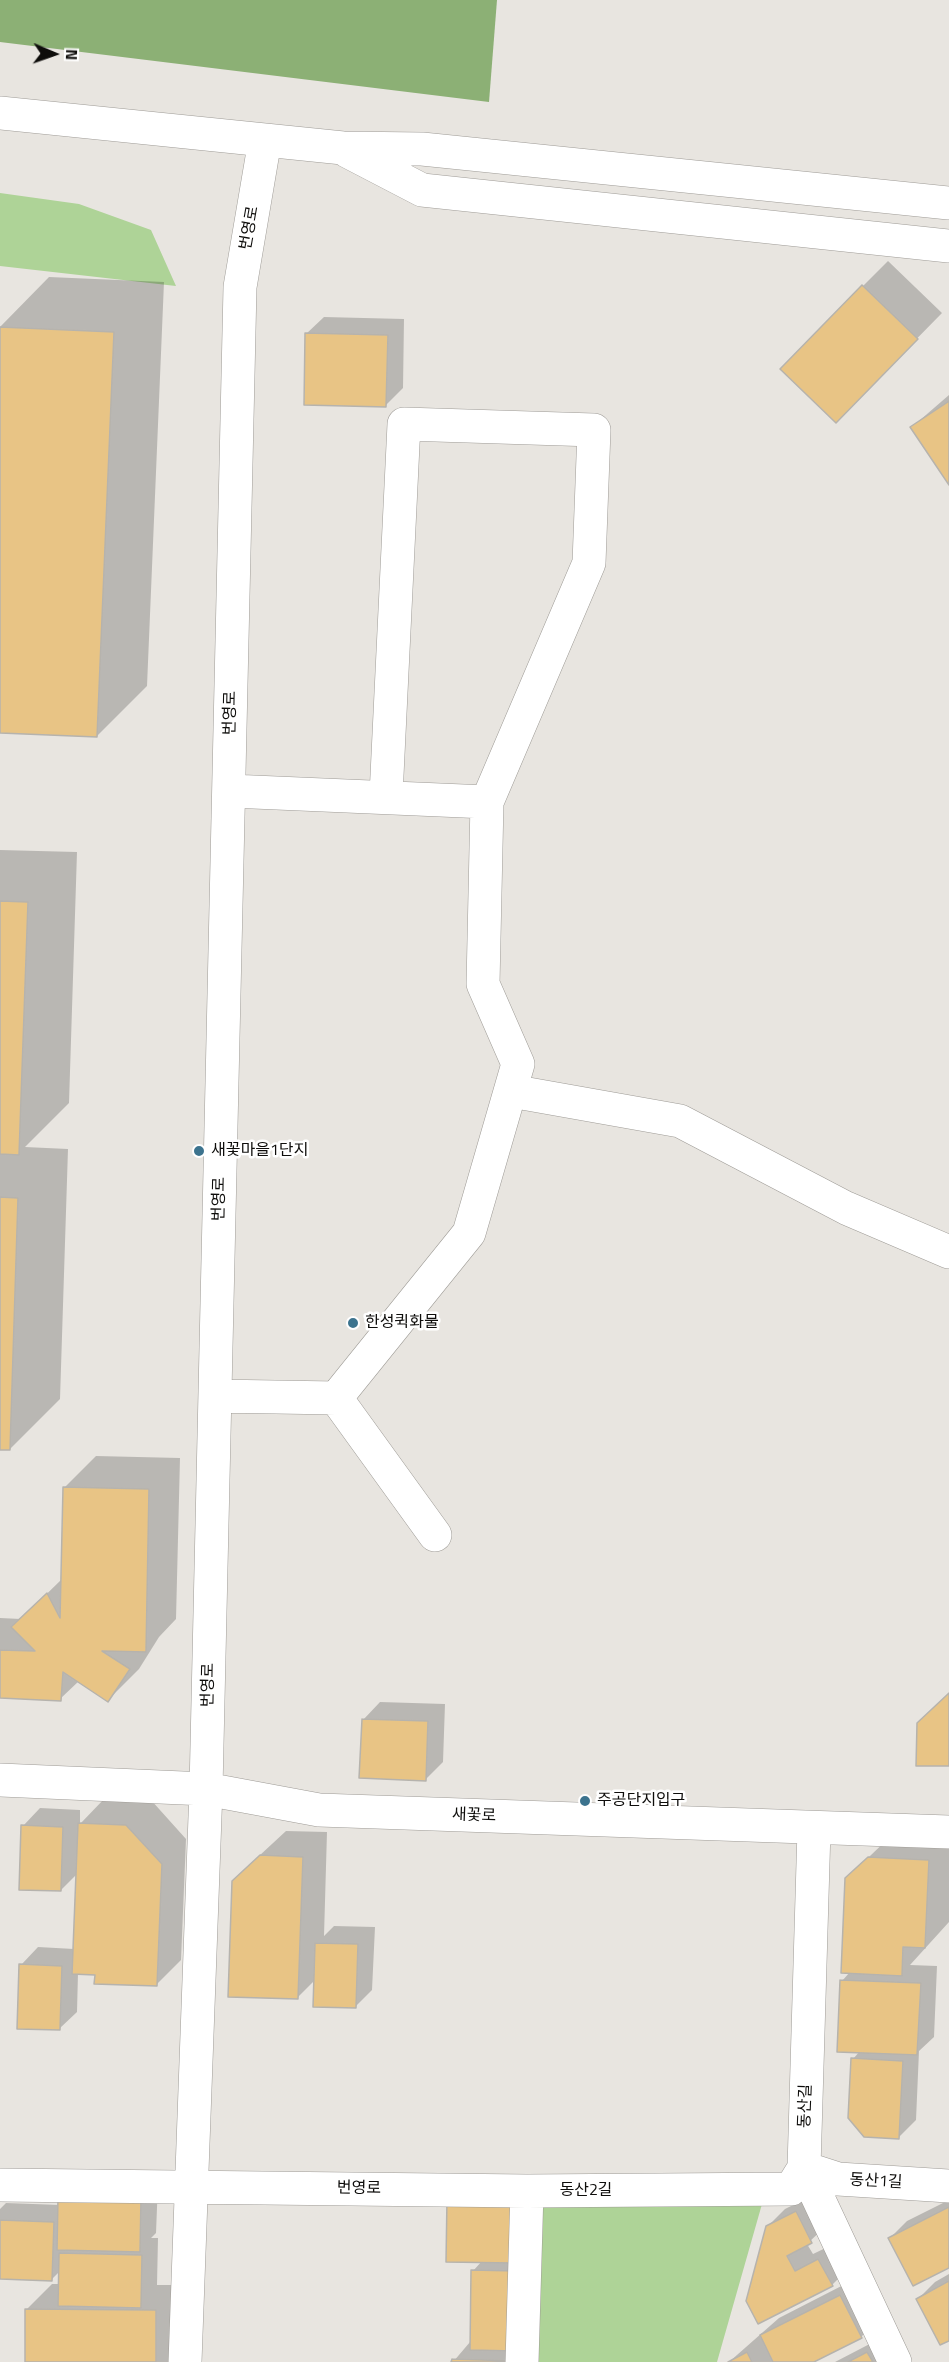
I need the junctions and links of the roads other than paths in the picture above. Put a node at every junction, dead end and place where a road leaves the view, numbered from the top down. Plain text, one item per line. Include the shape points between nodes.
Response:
1 (0, 113) edge
2 (266, 140) junction
3 (343, 148) junction
4 (949, 203) edge
5 (949, 246) edge
6 (230, 791) junction
7 (386, 796) junction
8 (487, 802) junction
9 (511, 1091) junction
10 (949, 1252) edge
11 (216, 1396) junction
12 (336, 1398) junction
13 (435, 1535) dead end
14 (0, 1780) edge
15 (206, 1789) junction
16 (814, 1829) junction
17 (949, 1832) edge
18 (804, 2169) junction
19 (0, 2185) edge
20 (949, 2186) edge
21 (192, 2188) junction
22 (527, 2191) junction
23 (185, 2362) edge
24 (522, 2362) edge
25 (895, 2362) edge

1 - 2 street
2 - 3 street
2 - 6 street, 번영로 via 240,287
3 - 4 street via 422,149
3 - 5 street via 422,190
6 - 7 street
6 - 11 street, 번영로
7 - 8 street
7 - 8 street via 404,424 594,430 589,563
8 - 9 street via 483,984 518,1064
9 - 10 street via 680,1121 846,1208
9 - 12 street via 469,1233
11 - 12 street
11 - 15 street, 번영로
12 - 13 street
14 - 15 street, 새꽃로
15 - 16 street, 새꽃로 via 319,1810
15 - 21 street, 번영로
16 - 17 street, 새꽃로
16 - 18 street, 동산길
18 - 20 street, 동산1길 via 838,2180
18 - 22 street, 동산2길 via 790,2189
18 - 25 street, 동산길
19 - 21 street, 번영로
21 - 22 street, 번영로
21 - 23 street, 번영로
22 - 24 street

